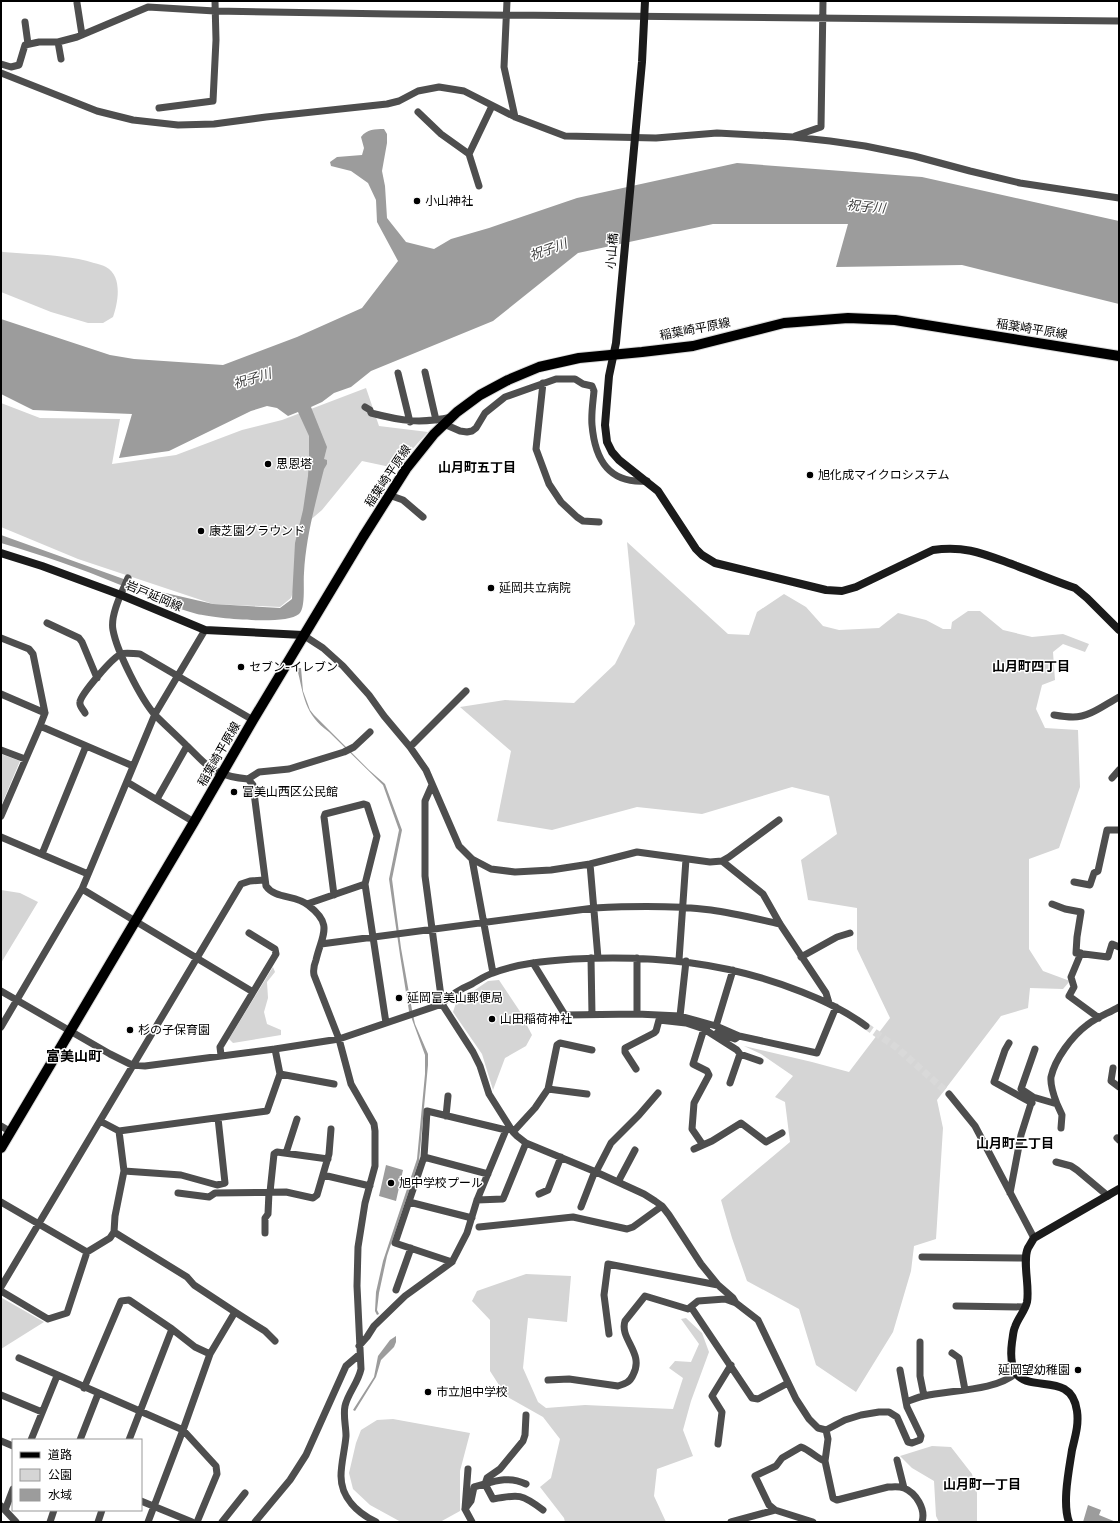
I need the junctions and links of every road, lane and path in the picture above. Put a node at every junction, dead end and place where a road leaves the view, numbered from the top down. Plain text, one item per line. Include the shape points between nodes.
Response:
1 (215, 1) edge
2 (507, 1) edge
3 (645, 1) edge
4 (822, 1) edge
5 (77, 3) dead end
6 (215, 11) junction
7 (506, 15) junction
8 (644, 16) junction
9 (822, 18) junction
10 (1119, 21) edge
11 (25, 22) dead end
12 (82, 35) junction
13 (58, 42) junction
14 (28, 44) junction
15 (61, 59) dead end
16 (1, 64) edge
17 (1, 73) edge
18 (492, 106) junction
19 (159, 108) dead end
20 (418, 112) dead end
21 (515, 118) junction
22 (793, 137) junction
23 (635, 139) junction
24 (469, 154) junction
25 (479, 186) dead end
26 (1119, 198) edge
27 (613, 354) junction
28 (1119, 356) edge
29 (425, 372) dead end
30 (398, 373) dead end
31 (543, 383) junction
32 (365, 407) dead end
33 (444, 421) junction
34 (410, 422) junction
35 (592, 425) junction
36 (605, 425) junction
37 (647, 481) junction
38 (389, 495) junction
39 (423, 517) dead end
40 (599, 522) dead end
41 (1, 553) edge
42 (128, 578) dead end
43 (121, 595) junction
44 (47, 623) dead end
45 (205, 630) junction
46 (1119, 630) edge
47 (303, 635) junction
48 (1, 638) edge
49 (121, 654) junction
50 (178, 676) junction
51 (97, 678) junction
52 (466, 691) dead end
53 (1, 694) edge
54 (1119, 697) edge
55 (85, 712) dead end
56 (45, 713) junction
57 (155, 714) junction
58 (1054, 715) dead end
59 (253, 720) junction
60 (40, 726) junction
61 (370, 732) dead end
62 (86, 746) junction
63 (187, 746) junction
64 (410, 747) junction
65 (1, 750) edge
66 (25, 759) junction
67 (134, 766) junction
68 (1119, 770) edge
69 (222, 774) junction
70 (1112, 778) dead end
71 (248, 779) junction
72 (127, 782) junction
73 (432, 785) junction
74 (157, 799) junction
75 (1, 816) edge
76 (779, 820) dead end
77 (194, 822) junction
78 (1119, 830) edge
79 (1, 837) edge
80 (42, 854) junction
81 (472, 859) junction
82 (686, 859) junction
83 (722, 861) junction
84 (590, 864) junction
85 (88, 874) junction
86 (264, 880) junction
87 (1074, 882) dead end
88 (365, 884) junction
89 (82, 889) junction
90 (334, 895) junction
91 (307, 904) junction
92 (1052, 904) dead end
93 (682, 907) junction
94 (594, 908) junction
95 (135, 922) junction
96 (483, 922) junction
97 (780, 924) junction
98 (432, 929) junction
99 (249, 933) dead end
100 (850, 933) dead end
101 (372, 936) junction
102 (321, 944) junction
103 (1119, 947) edge
104 (1081, 953) junction
105 (802, 957) junction
106 (197, 958) junction
107 (594, 958) junction
108 (637, 958) junction
109 (683, 961) junction
110 (533, 963) junction
111 (733, 970) junction
112 (492, 973) junction
113 (1, 991) edge
114 (253, 992) junction
115 (18, 1000) junction
116 (442, 1004) junction
117 (832, 1005) junction
118 (1119, 1007) edge
119 (637, 1014) junction
120 (592, 1015) junction
121 (680, 1016) junction
122 (1099, 1018) junction
123 (386, 1023) junction
124 (716, 1026) junction
125 (866, 1026) tunnel mouth
126 (1, 1027) edge
127 (704, 1029) junction
128 (70, 1031) junction
129 (738, 1036) junction
130 (339, 1039) junction
131 (1009, 1043) dead end
132 (275, 1049) junction
133 (1035, 1049) dead end
134 (592, 1050) dead end
135 (740, 1054) junction
136 (221, 1056) junction
137 (760, 1061) dead end
138 (132, 1065) junction
139 (1113, 1068) dead end
140 (636, 1069) dead end
141 (280, 1074) junction
142 (730, 1083) dead end
143 (334, 1084) dead end
144 (1119, 1087) edge
145 (548, 1089) junction
146 (658, 1093) dead end
147 (587, 1094) dead end
148 (949, 1094) tunnel mouth
149 (448, 1096) dead end
150 (1032, 1100) junction
151 (1057, 1104) junction
152 (446, 1116) junction
153 (218, 1118) junction
154 (297, 1119) dead end
155 (100, 1121) junction
156 (1, 1126) edge
157 (1061, 1128) dead end
158 (331, 1129) dead end
159 (510, 1130) junction
160 (119, 1131) junction
161 (11, 1132) junction
162 (782, 1133) dead end
163 (526, 1143) junction
164 (703, 1146) junction
165 (1, 1148) edge
166 (694, 1149) dead end
167 (635, 1150) dead end
168 (286, 1153) junction
169 (424, 1157) junction
170 (561, 1157) junction
171 (328, 1159) junction
172 (1056, 1162) dead end
173 (124, 1171) junction
174 (596, 1171) junction
175 (488, 1174) junction
176 (323, 1175) junction
177 (618, 1182) junction
178 (370, 1186) junction
179 (1119, 1189) edge
180 (270, 1192) junction
181 (178, 1193) dead end
182 (1010, 1193) junction
183 (539, 1194) dead end
184 (1108, 1196) junction
185 (478, 1200) junction
186 (1, 1202) edge
187 (410, 1202) junction
188 (662, 1206) junction
189 (581, 1207) dead end
190 (472, 1218) junction
191 (38, 1224) junction
192 (479, 1227) dead end
193 (114, 1232) junction
194 (265, 1233) dead end
195 (1034, 1238) junction
196 (411, 1248) junction
197 (87, 1252) junction
198 (922, 1257) dead end
199 (1026, 1258) junction
200 (452, 1262) junction
201 (718, 1285) junction
202 (1, 1287) edge
203 (396, 1290) dead end
204 (1, 1291) edge
205 (736, 1303) junction
206 (956, 1306) dead end
207 (691, 1307) junction
208 (1025, 1307) junction
209 (235, 1312) junction
210 (172, 1329) junction
211 (609, 1334) dead end
212 (275, 1341) dead end
213 (920, 1342) dead end
214 (359, 1346) junction
215 (952, 1353) dead end
216 (210, 1354) junction
217 (360, 1354) junction
218 (18, 1358) dead end
219 (731, 1365) junction
220 (900, 1370) dead end
221 (1016, 1374) junction
222 (57, 1376) junction
223 (548, 1380) dead end
224 (788, 1383) junction
225 (84, 1388) junction
226 (965, 1390) junction
227 (98, 1394) junction
228 (1, 1395) edge
229 (924, 1396) junction
230 (906, 1402) junction
231 (140, 1411) junction
232 (42, 1412) junction
233 (526, 1415) dead end
234 (183, 1430) junction
235 (826, 1430) junction
236 (32, 1439) edge
237 (80, 1439) edge
238 (129, 1439) edge
239 (1, 1441) edge
240 (718, 1444) dead end
241 (12, 1446) edge
242 (897, 1460) dead end
243 (825, 1461) junction
244 (468, 1469) dead end
245 (485, 1484) junction
246 (526, 1484) dead end
247 (904, 1488) junction
248 (12, 1491) edge
249 (246, 1493) dead end
250 (142, 1501) edge
251 (154, 1506) junction
252 (3, 1508) edge
253 (465, 1509) junction
254 (543, 1510) dead end
255 (774, 1510) junction
256 (54, 1511) edge
257 (102, 1511) edge
258 (364, 1516) junction
259 (16, 1522) edge
260 (50, 1522) edge
261 (98, 1522) edge
262 (148, 1522) edge
263 (192, 1522) edge
264 (197, 1522) edge
265 (222, 1522) edge
266 (255, 1522) edge
267 (359, 1522) edge
268 (376, 1522) edge
269 (472, 1522) edge
270 (731, 1522) edge
271 (812, 1522) edge
272 (922, 1522) edge
273 (1069, 1522) edge

1 - 6 street
2 - 7 street
3 - 8 street, 小山橋
4 - 9 street
5 - 12 street
6 - 7 street
6 - 12 street via 148,7
6 - 19 street via 214,101
7 - 8 street
7 - 21 street via 504,67
8 - 9 street
8 - 23 street, 小山橋
9 - 10 street
9 - 22 street via 821,126
11 - 14 street
12 - 13 street
13 - 14 street
13 - 15 street
14 - 16 street via 25,45 19,65 11,67
17 - 18 street via 97,111 132,120 178,125 214,124 387,104 418,91 439,87 464,91
18 - 21 street
18 - 24 street
20 - 24 street via 441,134
21 - 23 street via 565,136
22 - 23 street via 717,133
22 - 26 street via 865,146 1020,183
23 - 27 street, 小山橋
24 - 25 street
27 - 28 main road, 稲葉崎平原線 via 693,346 784,323 848,318 895,320
27 - 33 main road, 稲葉崎平原線 via 539,367 480,395
27 - 36 street, 小山橋
29 - 33 street
30 - 34 street
31 - 33 street via 505,397 485,413 472,431 460,431
31 - 35 street via 556,379 574,379 592,386
31 - 40 street via 536,449 549,484 561,502 577,517 583,521
32 - 34 street via 371,413
33 - 34 street
33 - 38 main road, 稲葉崎平原線
35 - 36 street
35 - 37 street via 596,447 606,468 623,479 634,482
36 - 37 street, 小山橋 via 607,442 612,452
37 - 46 street, 小山橋 via 658,491 696,549 715,563 826,590 842,591 856,587 933,550 962,548 981,552 1075,588
38 - 39 street via 403,500
38 - 47 main road, 稲葉崎平原線
41 - 43 street, 岩戸延岡線
42 - 43 street
43 - 45 street, 岩戸延岡線
43 - 49 street via 112,620
44 - 51 street via 79,638
45 - 47 street, 岩戸延岡線
45 - 50 street
47 - 59 main road, 稲葉崎平原線
47 - 64 street via 343,666
48 - 56 street via 29,649 33,654
49 - 50 street via 140,654
49 - 51 street via 110,662
49 - 57 street
50 - 57 street
50 - 59 street
51 - 55 street via 80,702 80,707
52 - 64 street
53 - 56 street
54 - 58 street via 1085,715
56 - 60 street
57 - 63 street
57 - 67 street
59 - 69 main road, 稲葉崎平原線
60 - 62 street
60 - 66 street
61 - 71 street via 347,750 289,769 259,772
62 - 67 street
62 - 80 street
63 - 69 street via 203,762
63 - 74 street
64 - 73 street via 426,770
65 - 66 street
66 - 75 street
67 - 72 street
68 - 70 street
69 - 71 street
69 - 77 main road, 稲葉崎平原線
71 - 86 street via 254,789
72 - 74 street
72 - 85 street
73 - 81 street via 455,839
73 - 98 street via 425,801 424,855
74 - 77 street
76 - 83 street
77 - 95 main road, 稲葉崎平原線
78 - 87 street via 1107,830 1098,871 1094,873 1090,885
79 - 80 street
80 - 85 street
81 - 84 street via 491,869 515,872
81 - 96 street
82 - 83 street
82 - 84 street via 637,852
82 - 93 street
83 - 97 street via 763,894
84 - 94 street
85 - 89 street
86 - 91 street via 269,890
86 - 106 street via 241,884
88 - 90 street
88 - 90 street via 377,836 367,805 364,804 325,814 324,817
88 - 101 street
89 - 95 street
89 - 115 street
90 - 91 street
91 - 102 street via 324,924
92 - 104 street via 1081,912 1076,953
93 - 94 street
93 - 97 street via 730,913
93 - 109 street
94 - 96 street
94 - 107 street
95 - 106 street
95 - 128 main road, 稲葉崎平原線
96 - 98 street
96 - 112 street
97 - 105 street
98 - 101 street
98 - 116 street
99 - 114 street via 275,949 276,954
100 - 105 street via 837,937
101 - 102 street
101 - 123 street
102 - 130 street via 313,972
103 - 104 street via 1112,944 1108,957
104 - 122 street via 1071,977 1074,987 1069,996
105 - 117 street
106 - 114 street
106 - 138 street
107 - 108 street
107 - 110 street
107 - 120 street
108 - 109 street
108 - 119 street
109 - 111 street
109 - 121 street
110 - 112 street
110 - 120 street via 565,1015
111 - 117 street via 756,976
111 - 124 street
112 - 116 street via 451,994
113 - 115 street
114 - 136 street via 220,1047
115 - 126 street
115 - 128 street
116 - 123 street
116 - 159 street via 473,1052 489,1094
117 - 125 street via 852,1015
117 - 129 street via 817,1053
118 - 122 street
119 - 120 street
119 - 121 street
121 - 124 street
122 - 151 street via 1087,1024 1067,1045 1055,1067 1051,1078
123 - 130 street
124 - 129 street
127 - 129 street via 734,1039
127 - 135 street
127 - 140 street via 686,1023 659,1020 654,1033 625,1048
127 - 164 street via 693,1064 707,1071 709,1075 694,1103 692,1129
128 - 138 street
128 - 161 main road, 稲葉崎平原線
130 - 132 street
130 - 178 street via 351,1084 374,1124 375,1166
131 - 150 street via 994,1082
132 - 136 street
132 - 141 street
133 - 150 street via 1021,1089
134 - 145 street via 560,1043 557,1046
135 - 137 street
135 - 142 street
136 - 138 street via 145,1066
138 - 155 street
139 - 144 street via 1112,1081
141 - 143 street
141 - 153 street via 266,1110
145 - 147 street
145 - 159 street via 535,1108
146 - 174 street via 611,1143
148 - 182 street via 975,1126
149 - 152 street
150 - 151 street
150 - 182 street via 1021,1135
151 - 157 street via 1062,1115
152 - 159 street
152 - 169 street via 427,1111
153 - 160 street
153 - 173 street via 225,1183 217,1186 181,1175
154 - 168 street
155 - 160 street
155 - 191 street
156 - 161 street
158 - 171 street
159 - 163 street
159 - 175 street
160 - 173 street
161 - 165 main road, 稲葉崎平原線
162 - 164 street via 766,1142 740,1123
163 - 170 street
163 - 185 street via 503,1199
164 - 166 street
167 - 177 street
168 - 171 street
168 - 180 street via 274,1154
169 - 175 street
169 - 187 street
170 - 174 street
170 - 183 street via 548,1190
171 - 176 street
172 - 184 street via 1071,1166
173 - 193 street
174 - 177 street
174 - 189 street
175 - 185 street
176 - 178 street
176 - 180 street via 317,1195 313,1198 286,1192
177 - 188 street
178 - 214 street via 358,1247
179 - 184 street
180 - 181 street via 215,1193 209,1197
180 - 194 street
182 - 195 street
184 - 195 street
185 - 190 street
186 - 191 street
187 - 190 street
187 - 196 street via 395,1243
188 - 192 street via 627,1229 573,1217
188 - 201 street
190 - 200 street
191 - 197 street
191 - 202 street
193 - 197 street via 110,1238
193 - 209 street via 187,1277 194,1285
195 - 199 street
196 - 200 street
196 - 203 street
197 - 204 street via 67,1313 48,1319
198 - 199 street
199 - 208 street via 1028,1284
200 - 214 street via 405,1296 374,1326
201 - 205 street
201 - 211 street via 608,1264 604,1295
205 - 207 street via 725,1299 707,1300 698,1301
205 - 224 street via 758,1320
206 - 208 street
207 - 219 street
207 - 223 street via 688,1309 648,1297 643,1298 624,1324 637,1360 636,1370 625,1384 618,1386 569,1379
208 - 221 street via 1015,1327 1012,1343 1012,1360
209 - 212 street via 265,1331
209 - 216 street
210 - 216 street via 194,1347
210 - 225 street via 128,1300 121,1301
210 - 231 street
213 - 229 street via 920,1376
214 - 217 street
215 - 226 street via 959,1358
216 - 234 street
217 - 258 street via 359,1379 345,1404 346,1434 341,1476 344,1491 350,1502
217 - 266 street via 346,1366 306,1455 286,1485
218 - 222 street
219 - 224 street via 752,1398 758,1399
219 - 240 street via 712,1396 722,1412
220 - 230 street
221 - 226 street via 1009,1380
221 - 273 street via 1022,1380 1064,1388 1073,1398 1078,1424 1072,1449 1067,1495
222 - 225 street
222 - 232 street
224 - 235 street via 809,1419 818,1428
225 - 227 street
226 - 229 street
227 - 231 street
227 - 237 street
228 - 232 street
229 - 230 street
230 - 235 street via 921,1436 916,1443 908,1442 897,1417 889,1412 845,1420
231 - 234 street
231 - 238 street
232 - 236 street
233 - 245 street via 525,1435 522,1441 500,1469 487,1478
234 - 251 street
234 - 264 street via 216,1466 217,1474
235 - 243 street via 828,1439
239 - 241 street
242 - 247 street
243 - 247 street via 833,1498 837,1500 888,1487
243 - 255 street via 806,1448 801,1448 782,1458 776,1466 755,1476
244 - 253 street
245 - 246 street via 502,1479
245 - 253 street via 474,1487 471,1501
245 - 254 street via 493,1499 526,1497
247 - 272 street via 920,1502
248 - 252 street
249 - 265 street
250 - 251 street
251 - 262 street
251 - 263 street
252 - 259 street
253 - 269 street
255 - 270 street
255 - 271 street
256 - 260 street
257 - 261 street
258 - 267 street
258 - 268 street

